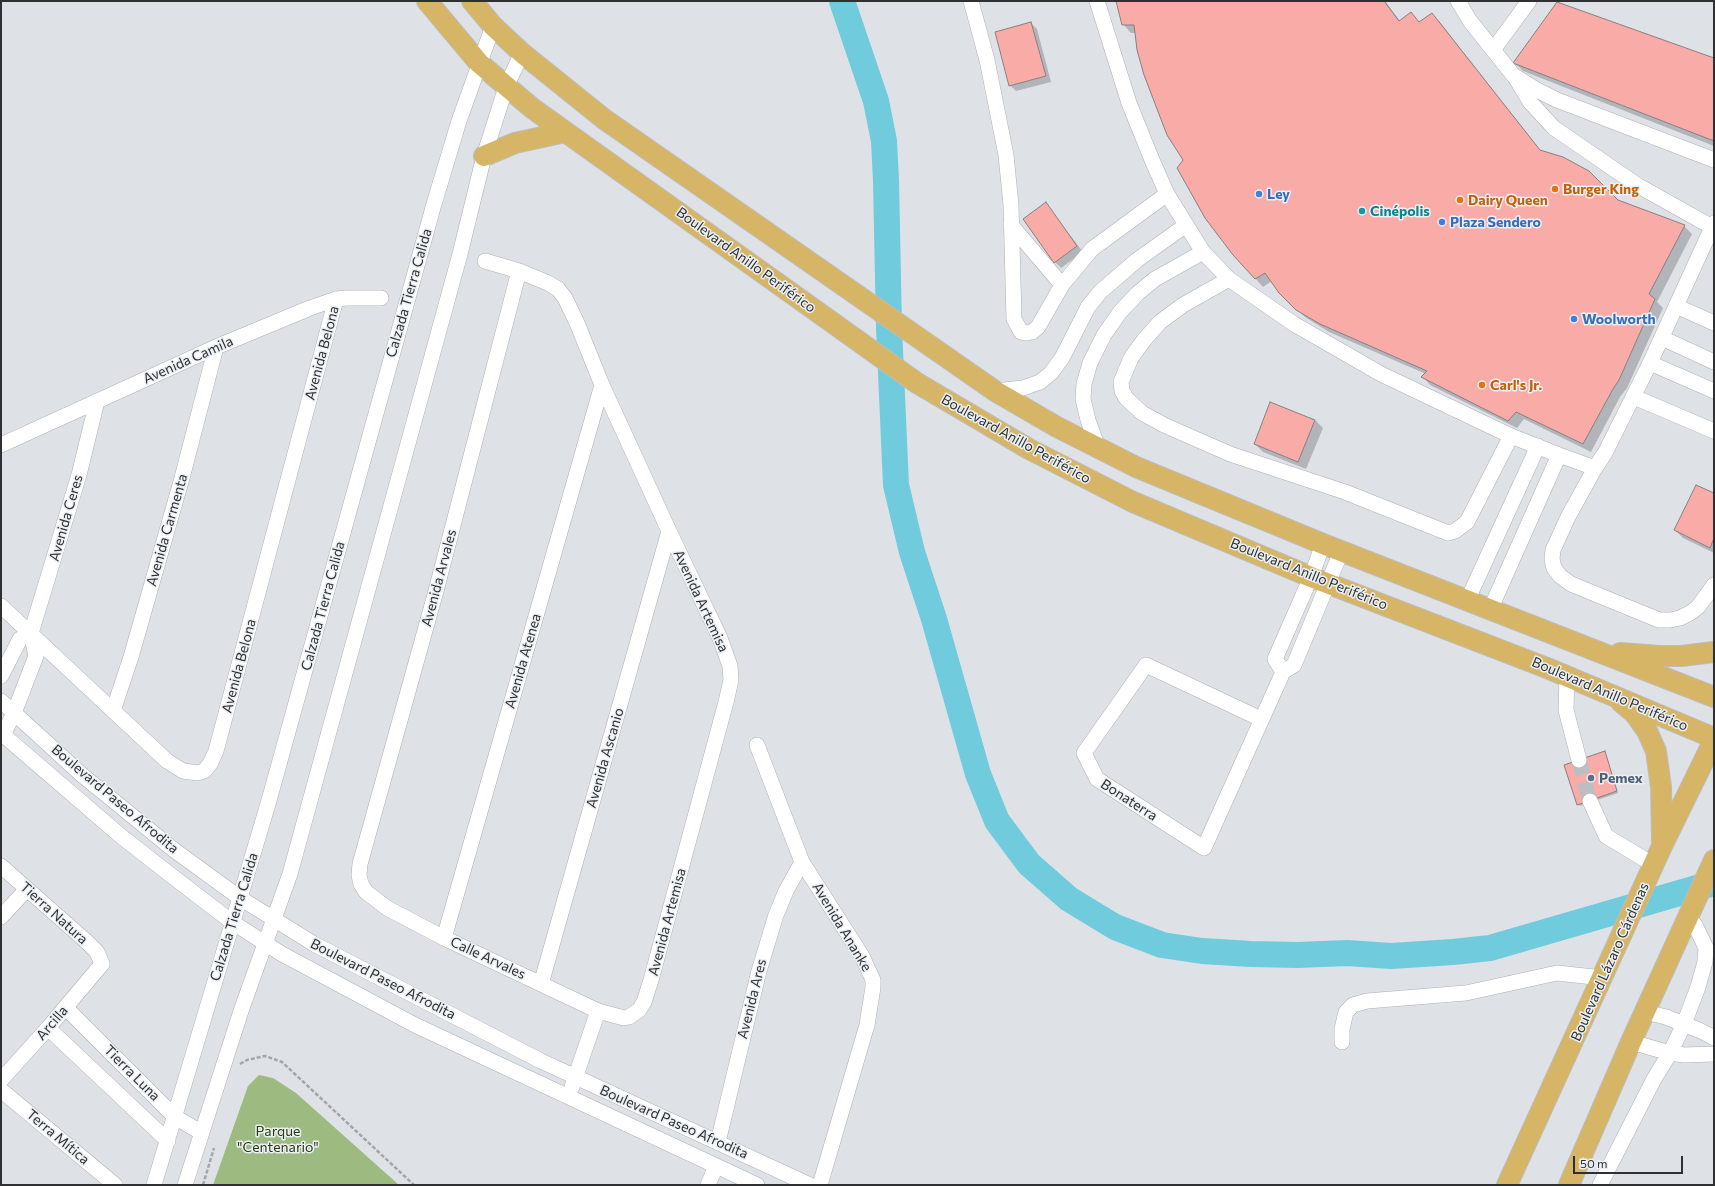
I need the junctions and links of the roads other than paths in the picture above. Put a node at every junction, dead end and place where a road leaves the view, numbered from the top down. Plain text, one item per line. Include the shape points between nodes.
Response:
1 (427, 1) edge
2 (472, 1) edge
3 (971, 1) edge
4 (1097, 1) edge
5 (1458, 1) edge
6 (1529, 1) edge
7 (493, 26) junction
8 (1493, 50) junction
9 (522, 53) junction
10 (479, 63) junction
11 (1513, 75) junction
12 (506, 87) junction
13 (565, 132) junction
14 (484, 156) junction
15 (1714, 160) edge
16 (1167, 194) junction
17 (1011, 225) junction
18 (1186, 225) junction
19 (1713, 225) edge
20 (1203, 252) junction
21 (485, 261) dead end
22 (519, 271) junction
23 (1229, 279) junction
24 (1062, 285) junction
25 (381, 298) dead end
26 (336, 299) junction
27 (1676, 306) junction
28 (1714, 323) edge
29 (1662, 338) junction
30 (216, 347) junction
31 (1714, 362) edge
32 (1650, 364) junction
33 (602, 385) junction
34 (995, 391) junction
35 (1714, 391) edge
36 (1634, 397) junction
37 (97, 401) junction
38 (1714, 431) edge
39 (1511, 436) junction
40 (1, 445) edge
41 (1538, 446) junction
42 (1098, 448) junction
43 (1560, 455) junction
44 (1595, 468) junction
45 (669, 531) junction
46 (1323, 544) junction
47 (1341, 552) junction
48 (1320, 580) junction
49 (1714, 585) edge
50 (1467, 600) junction
51 (1, 606) edge
52 (1490, 610) junction
53 (1294, 616) junction
54 (1312, 624) junction
55 (32, 633) junction
56 (1599, 652) junction
57 (1714, 652) edge
58 (1283, 672) junction
59 (1, 676) edge
60 (1567, 676) junction
61 (1612, 694) junction
62 (1714, 697) edge
63 (1, 701) edge
64 (113, 712) junction
65 (14, 713) junction
66 (1261, 719) junction
67 (2, 734) edge
68 (1714, 739) edge
69 (757, 745) dead end
70 (1579, 760) tunnel mouth
71 (1590, 801) tunnel mouth
72 (1662, 846) junction
73 (802, 862) junction
74 (1712, 863) edge
75 (1654, 865) junction
76 (1, 866) edge
77 (361, 884) joint
78 (27, 889) junction
79 (240, 898) junction
80 (1690, 909) junction
81 (1, 917) edge
82 (274, 920) junction
83 (232, 922) junction
84 (444, 938) junction
85 (266, 943) junction
86 (102, 964) joint
87 (1606, 969) junction
88 (541, 984) junction
89 (66, 1008) junction
90 (598, 1011) junction
91 (1645, 1012) junction
92 (624, 1018) joint
93 (1684, 1024) junction
94 (48, 1028) junction
95 (1714, 1038) edge
96 (100, 1041) junction
97 (1342, 1042) dead end
98 (1631, 1042) junction
99 (1670, 1053) junction
100 (1714, 1054) edge
101 (83, 1061) junction
102 (575, 1077) junction
103 (137, 1078) junction
104 (1, 1080) edge
105 (1, 1090) edge
106 (122, 1097) junction
107 (568, 1097) junction
108 (175, 1117) junction
109 (202, 1133) junction
110 (168, 1141) junction
111 (718, 1142) junction
112 (716, 1166) junction
113 (115, 1185) edge
114 (154, 1185) edge
115 (185, 1185) edge
116 (708, 1185) edge
117 (757, 1185) edge
118 (810, 1185) edge
119 (820, 1185) edge
120 (1507, 1185) edge
121 (1569, 1185) edge
122 (1600, 1185) edge

1 - 10 main road, Boulevard Anillo Periférico
2 - 7 main road
3 - 17 street via 987,60 1006,155
4 - 16 street via 1129,103
5 - 8 street
6 - 8 street
7 - 9 main road
7 - 10 street, Calzada Tierra Calida
8 - 11 street
9 - 12 street
9 - 34 main road via 604,119
10 - 12 main road, Boulevard Anillo Periférico
10 - 79 street, Calzada Tierra Calida via 430,219 275,782
11 - 15 street via 1556,100
11 - 19 street via 1530,102 1554,128 1637,185
12 - 13 main road, Boulevard Anillo Periférico
12 - 14 street
13 - 14 main road via 520,142
13 - 48 main road, Boulevard Anillo Periférico via 917,383 1029,450 1133,502
14 - 82 street via 460,254 317,780
16 - 18 street
16 - 24 street via 1092,249
17 - 24 street
17 - 24 street via 1014,319 1021,332 1027,334 1038,327
18 - 20 street
18 - 34 street via 1137,260 1100,292 1088,307 1051,374 1040,382 1023,388
19 - 27 street
20 - 23 street
20 - 42 street via 1156,279 1138,293 1120,312 1104,335 1090,363 1083,399
21 - 22 street, Avenida Artemisa
22 - 33 street, Avenida Artemisa via 558,289 570,307
22 - 77 street, Avenida Arvales via 436,591 360,864
23 - 39 street via 1327,344 1381,374
23 - 39 street via 1183,305 1160,322 1131,358 1121,382 1122,391 1142,413 1230,454 1345,492 1448,532 1462,528 1467,522
25 - 26 street, Avenida Camila
26 - 30 street, Avenida Camila
26 - 64 street, Avenida Belona via 216,751 210,764 198,773 183,771 167,761
27 - 28 street
27 - 29 street
29 - 31 street
29 - 32 street
30 - 37 street, Avenida Camila
30 - 64 street, Avenida Carmenta via 180,486
32 - 35 street
32 - 36 street
33 - 45 street, Avenida Artemisa
33 - 84 street, Avenida Atenea
34 - 42 main road
36 - 38 street
36 - 44 street
37 - 40 street, Avenida Camila
37 - 55 street, Avenida Ceres via 79,475
39 - 41 street
41 - 43 street
41 - 50 street
42 - 46 main road via 1136,467
43 - 44 street
43 - 52 street
44 - 49 street via 1553,550 1553,564 1560,576 1571,584 1659,620 1680,618 1690,613 1698,607
45 - 88 street, Avenida Ascanio
45 - 92 street, Avenida Artemisa via 720,638 730,666 731,680 646,995 639,1010
46 - 47 main road
46 - 48 street
47 - 48 street
47 - 50 main road
48 - 53 street
48 - 54 street
48 - 60 main road, Boulevard Anillo Periférico
50 - 52 main road
51 - 55 street, Avenida Belona
52 - 56 main road
53 - 54 street
53 - 58 street via 1275,659
54 - 58 street via 1294,665
55 - 59 street via 20,639
55 - 64 street, Avenida Belona
55 - 65 street, Avenida Ceres via 36,656
56 - 57 main road via 1680,656
56 - 62 main road
58 - 66 street, Bonaterra
60 - 61 main road, Boulevard Anillo Periférico
60 - 70 street via 1566,710
61 - 68 main road, Boulevard Anillo Periférico
61 - 72 main road via 1634,714 1647,731 1656,751 1661,787
63 - 65 street, Boulevard Paseo Afrodita
65 - 67 street, Avenida Ceres
65 - 79 street, Boulevard Paseo Afrodita via 82,775 174,850
66 - 66 street, Bonaterra via 1204,848 1097,779 1084,753 1146,665
67 - 83 street, Boulevard Paseo Afrodita via 122,837
68 - 72 main road, Boulevard Lázaro Cárdenas
69 - 73 street, Avenida Ananke
71 - 75 street via 1606,836
72 - 75 main road, Boulevard Lázaro Cárdenas
73 - 111 street, Avenida Ares via 776,916 759,970
73 - 119 street, Avenida Ananke via 862,956 873,980 867,1025
74 - 80 main road
75 - 87 main road, Boulevard Lázaro Cárdenas
76 - 78 street, Tierra Natura
77 - 84 street, Calle Arvales via 366,892 387,908
78 - 81 street
78 - 86 street, Tierra Natura via 86,941 97,952
79 - 82 street, Boulevard Paseo Afrodita
79 - 83 street, Calzada Tierra Calida
80 - 91 main road
80 - 93 street via 1706,948 1703,971
82 - 85 street
82 - 102 street, Boulevard Paseo Afrodita via 314,944
83 - 85 street, Boulevard Paseo Afrodita
83 - 108 street, Calzada Tierra Calida
84 - 88 street, Calle Arvales
85 - 107 street, Boulevard Paseo Afrodita via 415,1025
85 - 109 street
86 - 89 street, Arcilla
87 - 97 street via 1557,973 1466,992 1367,1001 1353,1005 1346,1012
87 - 120 main road, Boulevard Lázaro Cárdenas
88 - 90 street, Calle Arvales
89 - 94 street, Arcilla
89 - 96 street, Tierra Luna
90 - 92 street, Calle Arvales
90 - 102 street
91 - 93 street
91 - 98 main road
93 - 95 street
93 - 99 street
94 - 101 street, Tierra Luna
94 - 104 street, Arcilla
96 - 101 street
96 - 103 street, Tierra Luna
98 - 99 street
98 - 121 main road
99 - 100 street
99 - 122 street
101 - 106 street, Tierra Luna
102 - 107 street
102 - 111 street, Boulevard Paseo Afrodita
103 - 106 street
103 - 108 street, Tierra Luna
105 - 113 street, Terra Mítica
106 - 110 street, Tierra Luna
107 - 112 street, Boulevard Paseo Afrodita
108 - 109 street, Tierra Luna
108 - 110 street, Calzada Tierra Calida
109 - 115 street
110 - 114 street, Calzada Tierra Calida
111 - 118 street, Boulevard Paseo Afrodita
112 - 116 street
112 - 117 street, Boulevard Paseo Afrodita

